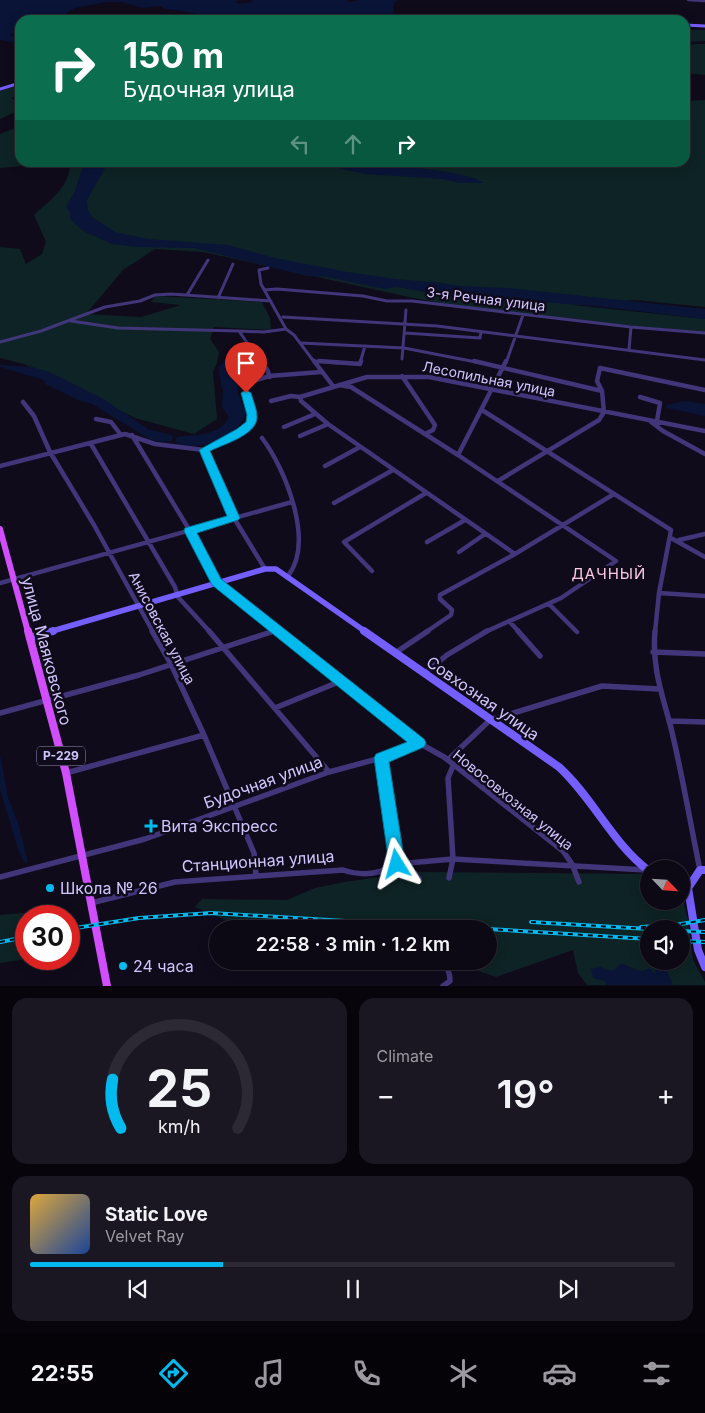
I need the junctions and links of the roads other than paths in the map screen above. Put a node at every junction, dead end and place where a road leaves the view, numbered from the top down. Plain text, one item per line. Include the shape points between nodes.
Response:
1 (688, 0) edge
2 (705, 1) edge
3 (690, 25) edge
4 (705, 26) edge
5 (15, 84) edge
6 (0, 88) edge
7 (208, 260) dead end
8 (234, 264) dead end
9 (268, 268) dead end
10 (264, 290) junction
11 (187, 295) junction
12 (218, 298) junction
13 (271, 301) junction
14 (406, 310) dead end
15 (523, 315) junction
16 (283, 317) junction
17 (70, 320) junction
18 (405, 325) junction
19 (631, 327) junction
20 (286, 328) junction
21 (239, 331) junction
22 (405, 332) junction
23 (481, 332) junction
24 (705, 333) edge
25 (518, 336) junction
26 (0, 342) edge
27 (300, 343) junction
28 (365, 346) junction
29 (404, 348) junction
30 (629, 350) junction
31 (402, 359) dead end
32 (705, 360) edge
33 (314, 361) junction
34 (504, 367) junction
35 (321, 372) junction
36 (402, 376) junction
37 (270, 377) junction
38 (339, 385) junction
39 (333, 386) junction
40 (491, 390) junction
41 (602, 390) junction
42 (705, 390) edge
43 (640, 397) dead end
44 (300, 398) junction
45 (271, 401) dead end
46 (23, 402) dead end
47 (482, 410) junction
48 (604, 412) junction
49 (315, 414) junction
50 (96, 420) dead end
51 (648, 420) junction
52 (658, 422) junction
53 (328, 424) junction
54 (284, 427) dead end
55 (660, 428) junction
56 (705, 431) edge
57 (425, 434) junction
58 (121, 435) junction
59 (132, 435) junction
60 (300, 436) dead end
61 (262, 438) dead end
62 (91, 444) junction
63 (360, 446) junction
64 (204, 450) junction
65 (50, 452) junction
66 (549, 452) junction
67 (705, 454) edge
68 (458, 455) junction
69 (0, 466) edge
70 (325, 466) dead end
71 (393, 470) junction
72 (498, 482) junction
73 (426, 493) junction
74 (614, 494) junction
75 (292, 502) junction
76 (334, 503) dead end
77 (234, 518) junction
78 (465, 520) junction
79 (562, 524) junction
80 (0, 530) edge
81 (190, 531) junction
82 (485, 534) junction
83 (705, 534) edge
84 (670, 538) junction
85 (679, 540) junction
86 (147, 542) junction
87 (427, 542) dead end
88 (459, 552) dead end
89 (108, 553) junction
90 (515, 554) junction
91 (705, 557) edge
92 (265, 569) junction
93 (372, 571) dead end
94 (288, 576) junction
95 (13, 579) junction
96 (216, 582) junction
97 (0, 583) edge
98 (659, 593) junction
99 (176, 595) junction
100 (705, 596) edge
101 (549, 604) junction
102 (138, 606) junction
103 (509, 621) junction
104 (277, 630) junction
105 (577, 632) dead end
106 (30, 638) junction
107 (225, 649) junction
108 (653, 652) junction
109 (395, 653) junction
110 (705, 654) edge
111 (540, 656) dead end
112 (171, 664) junction
113 (424, 674) junction
114 (341, 681) junction
115 (659, 689) junction
116 (47, 702) junction
117 (275, 708) junction
118 (0, 713) edge
119 (490, 720) junction
120 (669, 721) junction
121 (705, 722) edge
122 (204, 735) junction
123 (419, 743) junction
124 (381, 758) junction
125 (449, 760) junction
126 (453, 766) junction
127 (329, 772) junction
128 (66, 773) junction
129 (234, 807) junction
130 (83, 854) junction
131 (453, 859) junction
132 (397, 864) junction
133 (572, 864) junction
134 (640, 864) edge
135 (640, 870) edge
136 (703, 870) edge
137 (256, 875) junction
138 (0, 877) edge
139 (419, 878) dead end
140 (449, 878) dead end
141 (579, 882) dead end
142 (690, 882) edge
143 (91, 903) junction
144 (690, 910) edge
145 (705, 967) edge
146 (449, 970) edge
147 (107, 986) edge
148 (443, 986) edge

1 - 2 street
3 - 4 street
5 - 6 street
7 - 11 street
8 - 12 street
9 - 10 street via 259,270
10 - 13 street
10 - 15 street, 3-я Речная улица via 277,288 363,296
11 - 12 street
11 - 17 street via 155,295 105,307
12 - 13 street
13 - 16 street
14 - 18 street
15 - 19 street, 3-я Речная улица
15 - 25 street
16 - 18 street
16 - 20 street
17 - 21 street via 118,328
17 - 26 street
18 - 22 street
18 - 23 street
19 - 24 street, 3-я Речная улица
19 - 30 street
20 - 21 street via 264,332
20 - 27 street
21 - 37 street
22 - 23 street via 480,338
22 - 29 street
23 - 25 street
25 - 30 street
25 - 34 street
27 - 28 street
27 - 33 street
28 - 29 street
28 - 33 street via 360,364
29 - 31 street
29 - 34 street
30 - 32 street
33 - 35 street
34 - 40 street
34 - 41 street
35 - 37 street
35 - 39 street
36 - 38 street, Лесопильная улица via 368,377
36 - 40 street, Лесопильная улица via 428,377
36 - 57 street via 435,425
37 - 64 street via 245,384 251,424
38 - 39 street, Лесопильная улица
38 - 57 street via 351,387
39 - 44 street, Лесопильная улица
40 - 47 street
40 - 48 street, Лесопильная улица
41 - 42 street via 597,381 600,368
41 - 48 street
43 - 52 street via 660,403
44 - 45 street, Лесопильная улица via 291,396
44 - 49 street via 300,402
46 - 65 street, Анисовская улица via 34,416
47 - 66 street
47 - 68 street
48 - 51 street, Лесопильная улица
48 - 66 street via 599,420
49 - 53 street
49 - 54 street
50 - 58 street via 112,422
51 - 52 street, Лесопильная улица
51 - 55 street
52 - 55 street
52 - 56 street, Лесопильная улица
53 - 60 street
53 - 63 street
55 - 67 street
57 - 68 street
58 - 59 street
58 - 62 street
59 - 64 street via 155,444
59 - 81 street, Новосовхозная улица
61 - 75 street via 282,472
62 - 65 street
62 - 86 street
63 - 70 street
63 - 71 street
64 - 77 street
65 - 69 street
65 - 89 street, Анисовская улица
66 - 72 street
66 - 74 street
68 - 72 street
71 - 73 street
71 - 76 street
72 - 79 street
73 - 78 street
73 - 93 street via 344,542
74 - 79 street
74 - 84 street via 671,530
75 - 77 street
75 - 94 street via 297,560
77 - 81 street
77 - 92 street
78 - 82 street
78 - 87 street
79 - 90 street
79 - 101 street via 616,561
80 - 95 main road, улица Маяковского / Р-229
81 - 86 street
81 - 96 street, Новосовхозная улица
82 - 88 street
82 - 90 street
83 - 85 street
84 - 85 street
84 - 98 street
85 - 91 street
86 - 89 street
86 - 99 street via 176,587
89 - 95 street
89 - 102 street, Анисовская улица
90 - 109 street via 440,595 452,610 451,615
92 - 94 street, Совхозная улица
92 - 96 street
94 - 109 street, Совхозная улица
95 - 97 street
95 - 106 main road, улица Маяковского / Р-229
96 - 99 street
96 - 104 street, Новосовхозная улица
98 - 100 street
98 - 108 street
99 - 102 street
99 - 107 street
101 - 103 street
101 - 105 street
102 - 106 street
102 - 112 street, Анисовская улица
103 - 111 street
103 - 113 street via 447,655
104 - 107 street
104 - 114 street, Новосовхозная улица
106 - 116 main road, улица Маяковского / Р-229
107 - 112 street
107 - 117 street
108 - 110 street
108 - 115 street
109 - 113 street, Совхозная улица
112 - 116 street
112 - 122 street, Анисовская улица
113 - 119 street, Совхозная улица
114 - 117 street
114 - 123 street, Новосовхозная улица
115 - 119 street via 593,688
115 - 120 street
116 - 118 street
116 - 128 main road, улица Маяковского / Р-229
117 - 127 street
119 - 125 street
119 - 134 street, Совхозная улица via 566,773
120 - 121 street
120 - 136 street
122 - 128 street
122 - 129 street, Анисовская улица
123 - 124 street, Будочная улица
123 - 125 street, Новосовхозная улица
124 - 127 street, Будочная улица
124 - 132 street
125 - 126 street, Новосовхозная улица
126 - 131 street via 448,778
126 - 133 street, Новосовхозная улица via 563,851
127 - 129 street, Будочная улица
128 - 130 main road, улица Маяковского / Р-229
129 - 130 street, Будочная улица via 145,838
129 - 137 street, Анисовская улица via 254,853
130 - 138 street, Будочная улица
130 - 143 main road, улица Маяковского / Р-229
131 - 132 street, Станционная улица
131 - 133 street, Станционная улица
131 - 140 street
132 - 137 street, Станционная улица via 374,874 358,875 343,870
132 - 139 street via 406,865
133 - 135 street, Станционная улица
133 - 141 street
136 - 142 street
137 - 143 street, Станционная улица via 175,882
143 - 147 main road, улица Маяковского / Р-229
144 - 145 street
146 - 148 street via 451,979

